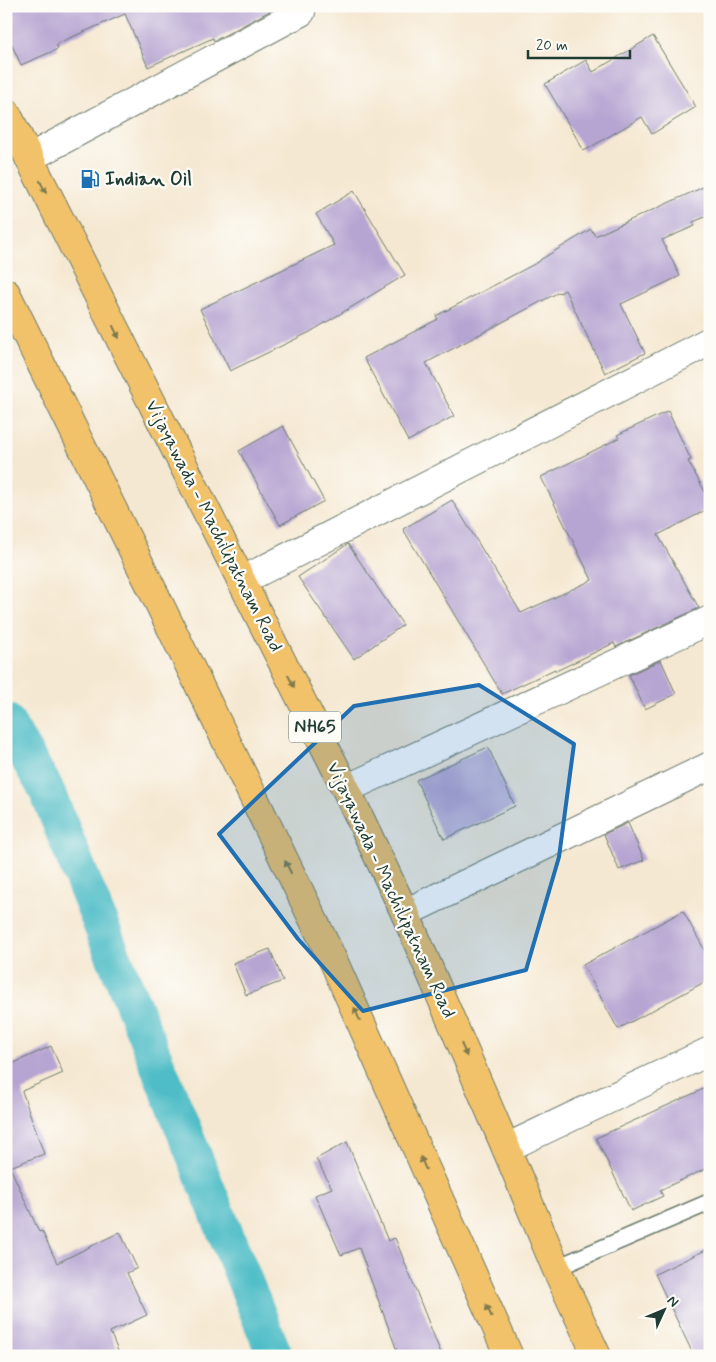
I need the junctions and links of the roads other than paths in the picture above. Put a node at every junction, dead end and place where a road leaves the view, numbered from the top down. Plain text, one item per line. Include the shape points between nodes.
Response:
1 (301, 12) dead end
2 (6, 112) edge
3 (29, 158) junction
4 (6, 294) edge
5 (710, 342) edge
6 (241, 581) junction
7 (710, 620) edge
8 (710, 766) edge
9 (346, 789) junction
10 (405, 913) junction
11 (710, 1052) edge
12 (506, 1148) junction
13 (710, 1202) edge
14 (556, 1268) junction
15 (509, 1356) edge
16 (597, 1356) edge

1 - 3 street
2 - 3 highway, Vijayawada - Machilipatnam Road / NH65
3 -> 6 highway, Vijayawada - Machilipatnam Road / NH65
15 -> 4 highway via 333,960
5 - 6 street
6 -> 9 highway, Vijayawada - Machilipatnam Road / NH65
7 - 9 street
8 - 10 street
9 - 10 highway, Vijayawada - Machilipatnam Road / NH65
10 -> 12 highway, Vijayawada - Machilipatnam Road / NH65
11 - 12 street
12 - 14 highway, Vijayawada - Machilipatnam Road / NH65
13 - 14 lane
14 - 16 highway, Vijayawada - Machilipatnam Road / NH65

